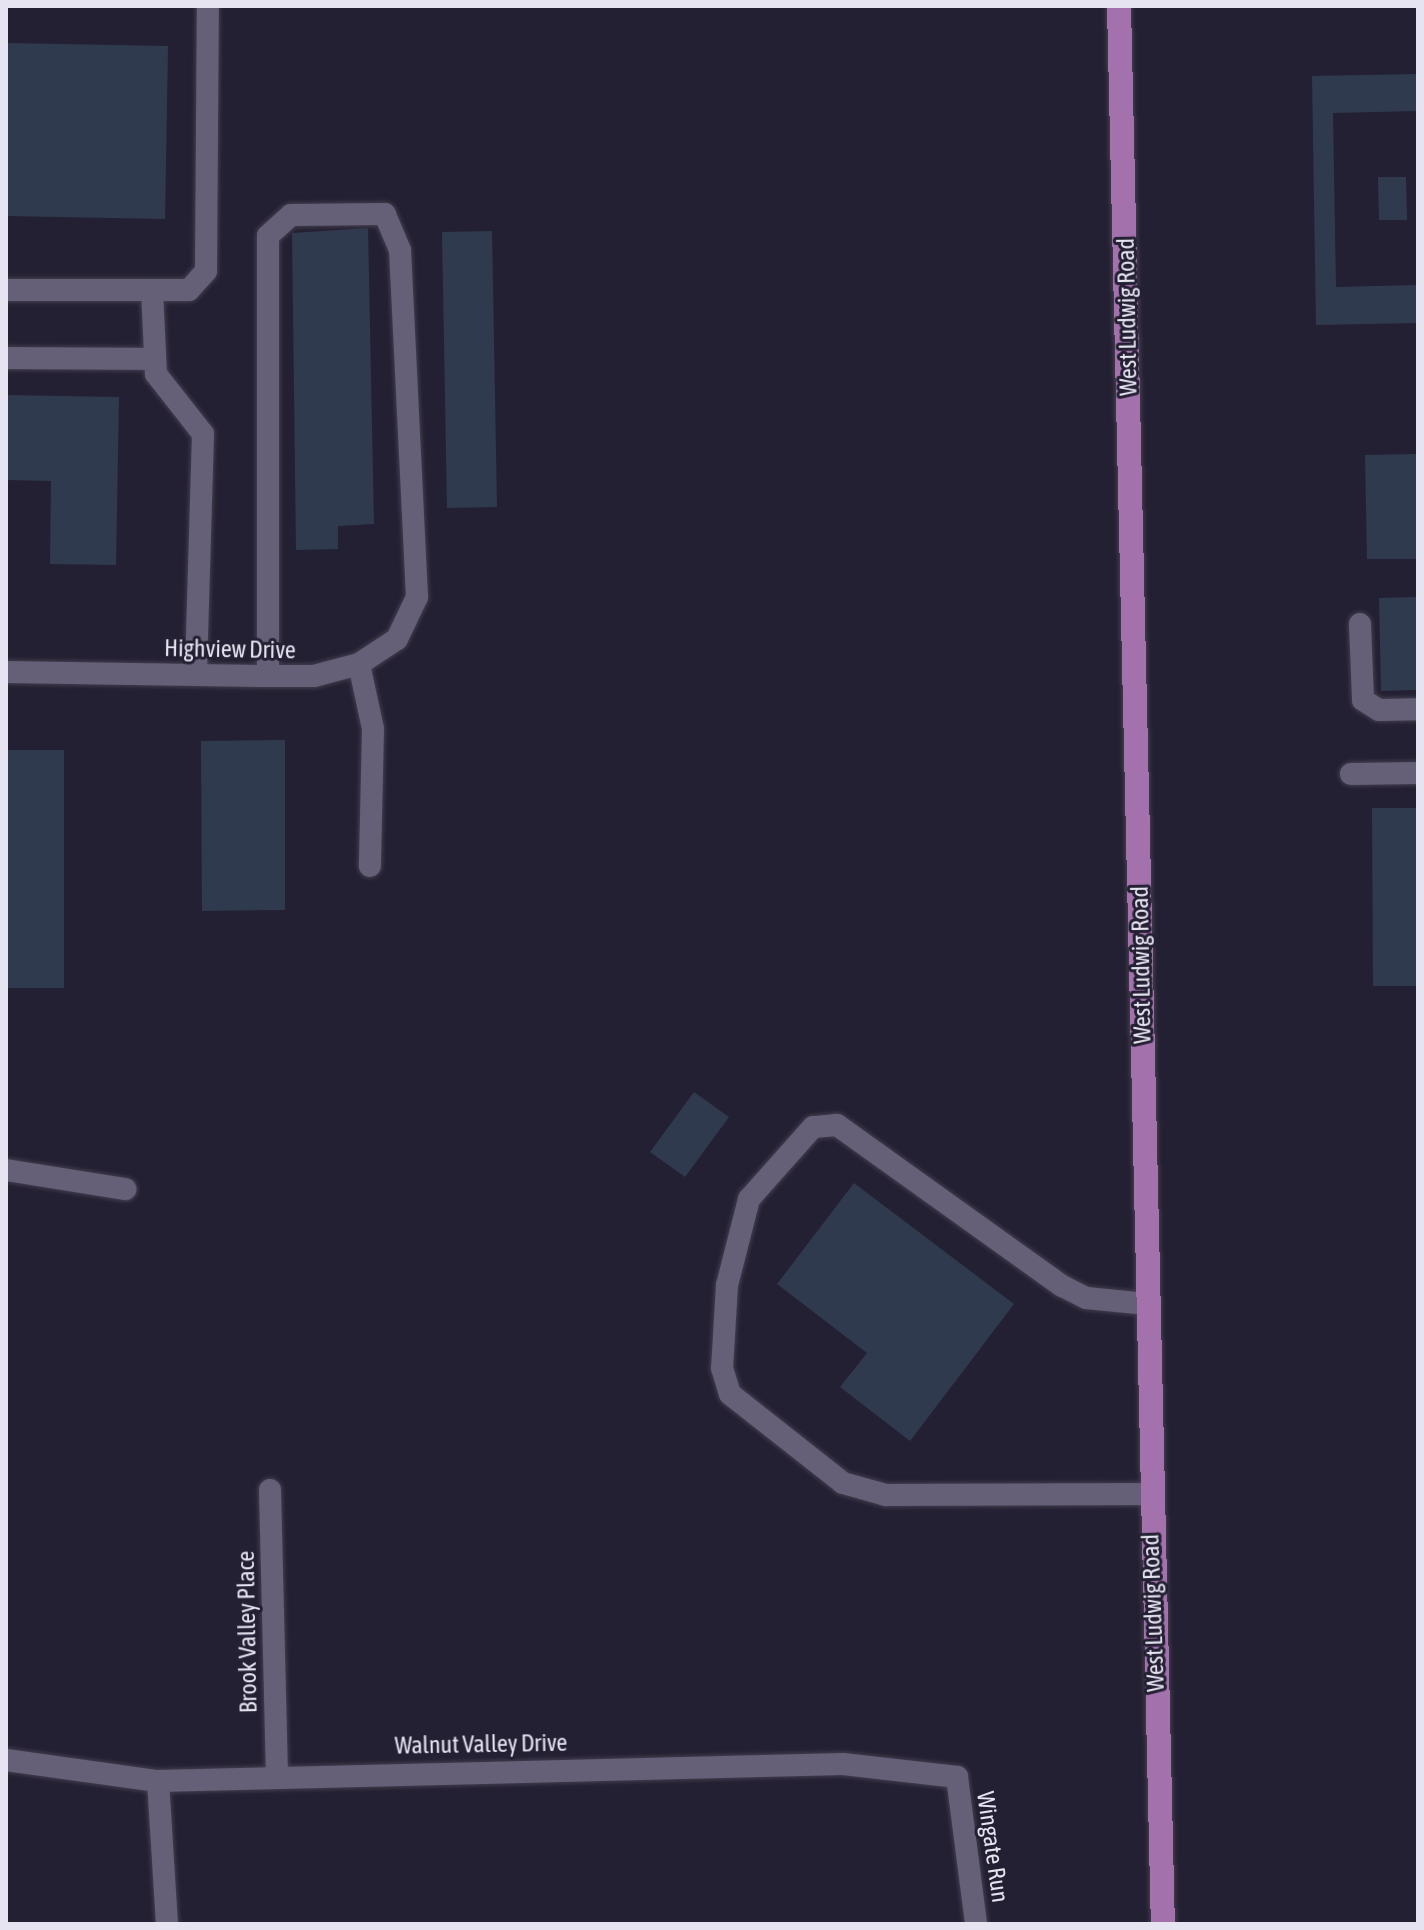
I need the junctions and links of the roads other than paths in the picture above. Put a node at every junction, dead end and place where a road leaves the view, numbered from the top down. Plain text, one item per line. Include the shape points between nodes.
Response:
1 (208, 6) edge
2 (1119, 6) edge
3 (6, 290) edge
4 (152, 290) junction
5 (6, 358) edge
6 (153, 359) junction
7 (1360, 624) dead end
8 (359, 664) junction
9 (6, 672) edge
10 (196, 675) junction
11 (268, 676) junction
12 (1418, 709) edge
13 (1418, 773) edge
14 (1351, 774) dead end
15 (370, 866) dead end
16 (6, 1170) edge
17 (125, 1189) dead end
18 (1147, 1304) junction
19 (270, 1490) dead end
20 (1150, 1494) junction
21 (6, 1760) edge
22 (277, 1773) junction
23 (957, 1777) joint
24 (158, 1781) junction
25 (167, 1924) edge
26 (976, 1924) edge
27 (1163, 1924) edge

1 - 4 street via 206,271 189,290
2 - 18 main road, West Ludwig Road
3 - 4 street
4 - 6 street
5 - 6 street
6 - 10 street via 156,374 203,434
7 - 12 street via 1363,700 1379,710
8 - 11 street, Highview Drive via 314,676
8 - 11 street, Highview Drive via 397,639 417,597 400,250 385,214 291,215 268,236
8 - 15 street via 373,729
9 - 10 street, Highview Drive
10 - 11 street, Highview Drive
13 - 14 street
16 - 17 street
18 - 20 main road, West Ludwig Road
18 - 20 street via 1086,1298 1062,1286 837,1125 813,1127 749,1199 727,1285 722,1368 730,1394 843,1483 886,1495
19 - 22 street, Brook Valley Place
20 - 27 main road, West Ludwig Road
21 - 24 street, Walnut Valley Drive
22 - 23 street, Walnut Valley Drive via 843,1764
22 - 24 street, Walnut Valley Drive
23 - 26 street, Wingate Run
24 - 25 street

